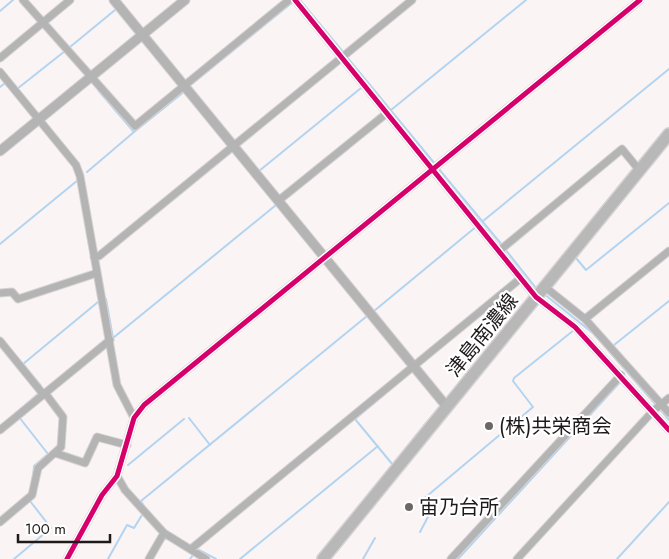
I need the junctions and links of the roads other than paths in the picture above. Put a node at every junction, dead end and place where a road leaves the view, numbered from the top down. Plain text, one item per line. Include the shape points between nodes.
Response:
1 (23, 0) edge
2 (70, 0) edge
3 (114, 0) edge
4 (185, 0) edge
5 (412, 0) edge
6 (640, 0) edge
7 (293, 1) edge
8 (41, 24) junction
9 (142, 34) junction
10 (344, 55) junction
11 (0, 58) edge
12 (0, 72) edge
13 (89, 78) junction
14 (186, 88) junction
15 (387, 113) junction
16 (38, 119) junction
17 (669, 134) edge
18 (233, 146) junction
19 (0, 151) edge
20 (435, 167) junction
21 (640, 170) junction
22 (278, 201) junction
23 (502, 248) junction
24 (669, 251) edge
25 (94, 257) junction
26 (325, 258) junction
27 (97, 273) junction
28 (521, 278) junction
29 (541, 292) junction
30 (0, 293) edge
31 (585, 319) junction
32 (110, 340) junction
33 (0, 341) edge
34 (413, 366) junction
35 (621, 375) junction
36 (44, 394) junction
37 (669, 398) edge
38 (661, 404) junction
39 (447, 407) junction
40 (653, 411) junction
41 (669, 413) edge
42 (134, 418) junction
43 (0, 430) edge
44 (669, 430) edge
45 (128, 445) junction
46 (55, 453) junction
47 (117, 476) junction
48 (0, 522) edge
49 (164, 532) junction
50 (191, 549) junction
51 (67, 559) edge
52 (149, 559) edge
53 (206, 559) edge
54 (323, 559) edge
55 (451, 559) edge
56 (517, 559) edge

1 - 8 street
2 - 8 street
3 - 9 street
4 - 9 street
5 - 10 street
6 - 20 street
7 - 10 street
7 - 14 street
8 - 11 street
8 - 13 street
9 - 13 street
9 - 14 street
10 - 15 street
10 - 18 street
12 - 16 street
13 - 14 street via 135,126
13 - 16 street
14 - 18 street
15 - 20 street
15 - 22 street
16 - 19 street
16 - 25 street via 76,164
17 - 21 main road, 津島南濃線
18 - 22 street
18 - 25 street
20 - 23 street
20 - 26 street
21 - 23 street via 622,149
21 - 29 main road, 津島南濃線
22 - 26 street
23 - 28 street
24 - 31 street
25 - 27 street
26 - 34 street
26 - 42 street via 163,389
27 - 30 street via 18,300 12,292
27 - 32 street
28 - 29 street
28 - 34 street
29 - 31 street
29 - 35 street
29 - 39 main road, 津島南濃線
31 - 38 street
32 - 36 street
32 - 42 street via 117,385
33 - 36 street
34 - 39 street
34 - 50 street
35 - 40 street
35 - 55 street
36 - 43 street
36 - 46 street via 63,417 61,447
37 - 38 street
38 - 40 street
38 - 41 street
39 - 54 main road, 津島南濃線
40 - 44 street
40 - 56 street
42 - 45 street
45 - 46 street via 97,437 85,463
45 - 47 street
46 - 48 street via 38,468 32,495
47 - 49 street via 125,490
47 - 51 street via 102,495
49 - 50 street
49 - 52 street
50 - 53 street

